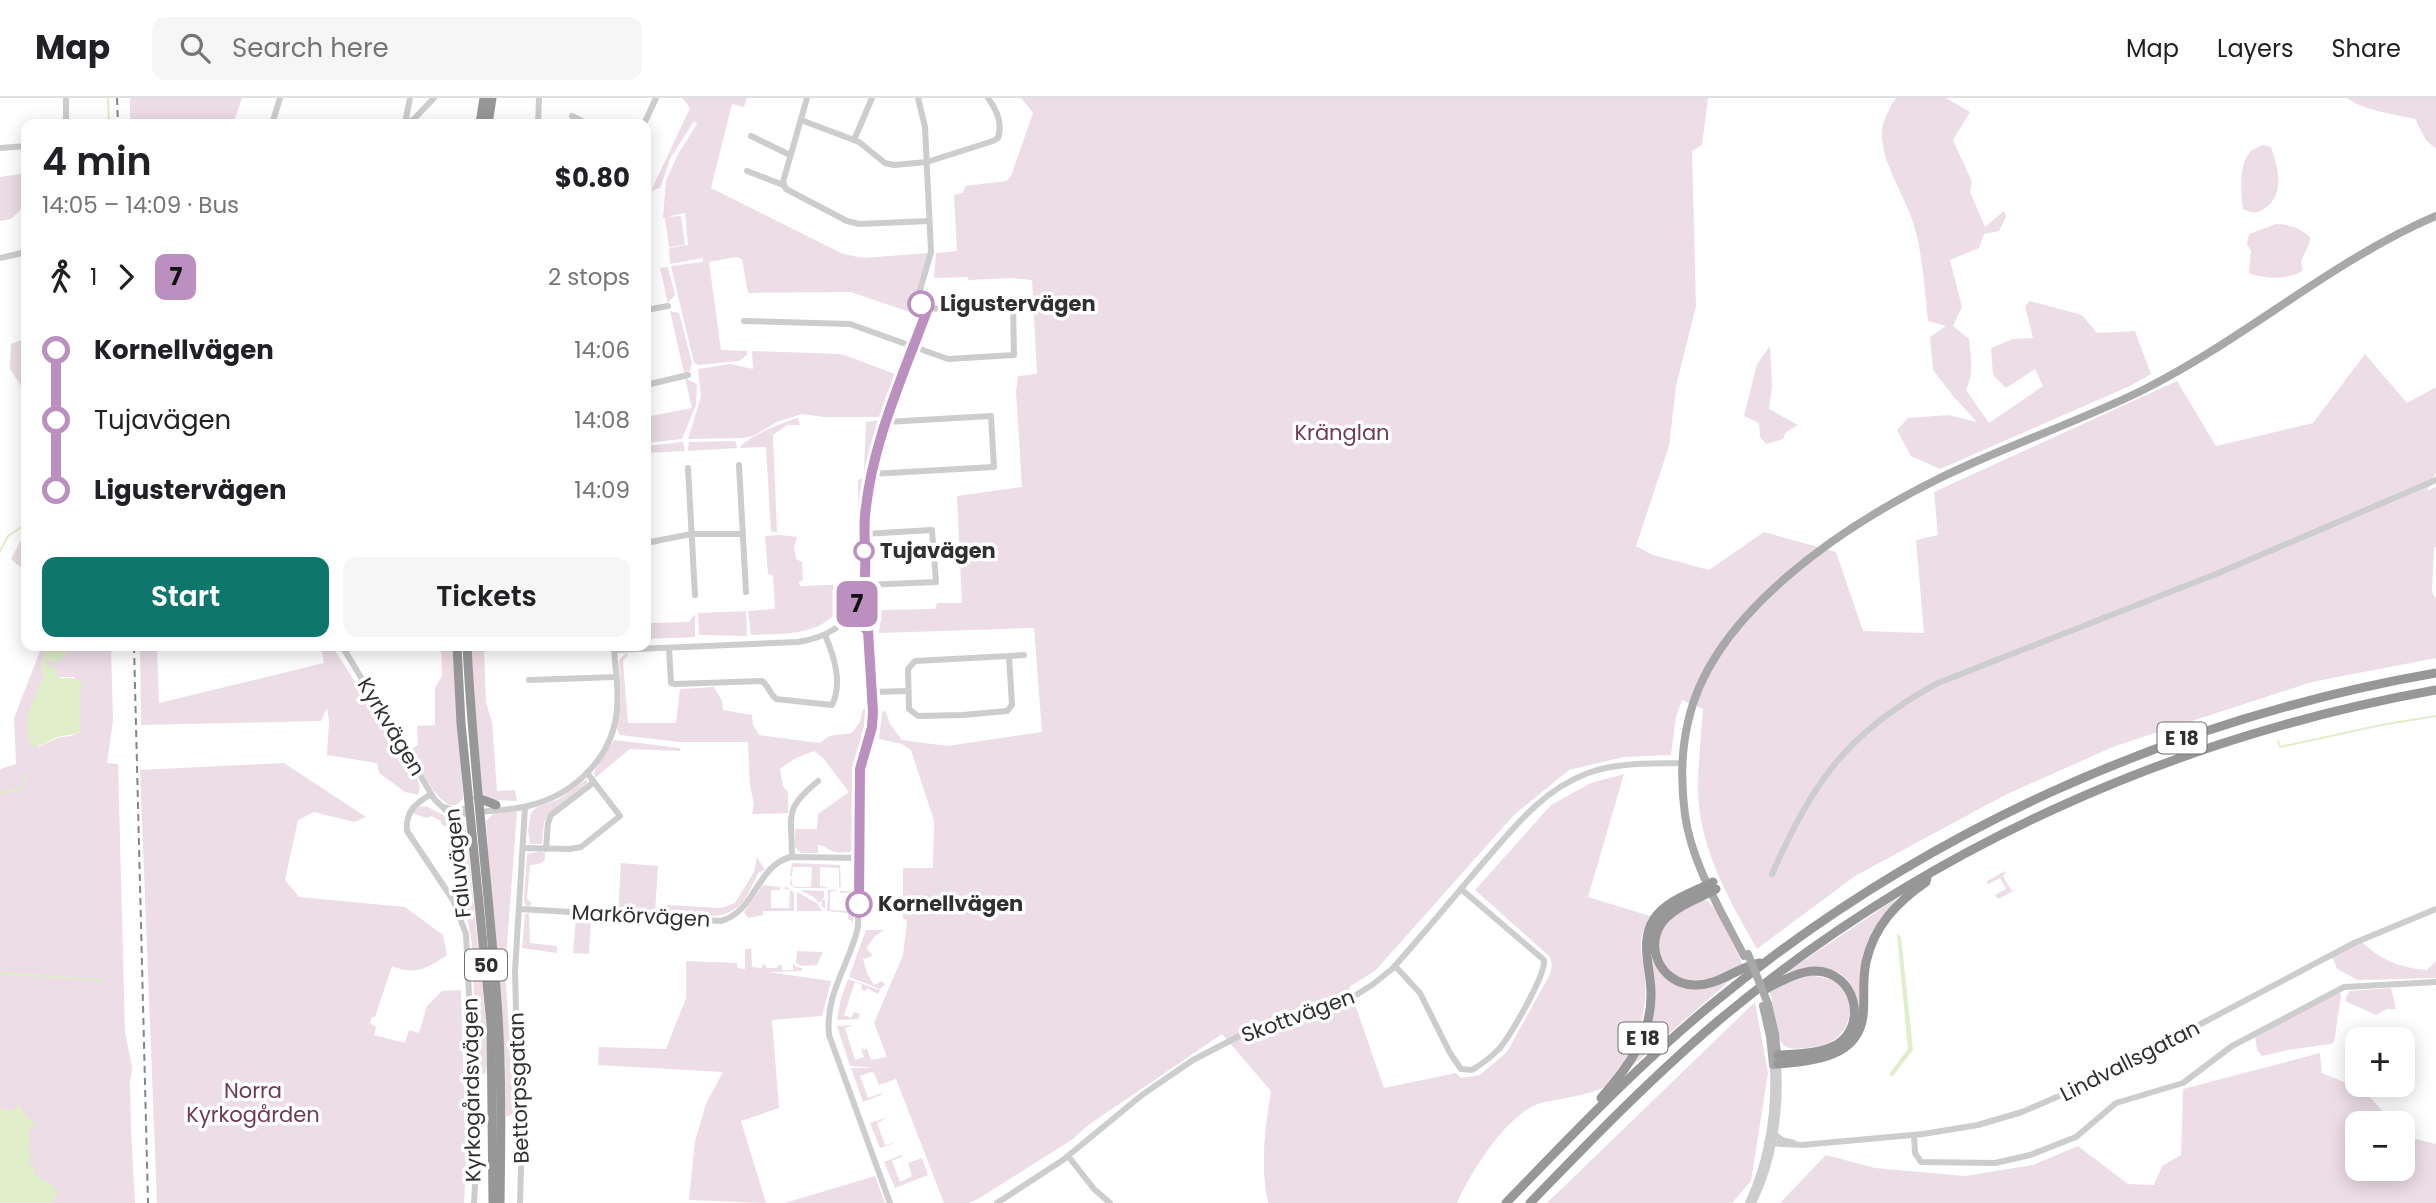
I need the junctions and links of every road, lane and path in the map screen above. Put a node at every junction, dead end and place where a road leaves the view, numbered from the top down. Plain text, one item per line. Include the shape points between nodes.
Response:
1 (66, 98) edge
2 (280, 98) edge
3 (410, 98) edge
4 (433, 98) edge
5 (484, 98) edge
6 (492, 98) edge
7 (539, 98) edge
8 (656, 98) edge
9 (807, 98) edge
10 (872, 98) edge
11 (918, 98) edge
12 (988, 98) edge
13 (572, 116) dead end
14 (66, 119) edge
15 (274, 119) edge
16 (406, 119) edge
17 (414, 119) edge
18 (482, 119) edge
19 (489, 119) edge
20 (538, 119) edge
21 (578, 119) edge
22 (646, 119) edge
23 (801, 120) junction
24 (751, 136) dead end
25 (854, 140) junction
26 (21, 146) edge
27 (0, 148) edge
28 (790, 155) junction
29 (927, 162) junction
30 (747, 171) dead end
31 (783, 184) junction
32 (2436, 216) edge
33 (929, 221) junction
34 (21, 253) edge
35 (0, 258) edge
36 (668, 306) dead end
37 (651, 309) edge
38 (926, 313) junction
39 (744, 321) dead end
40 (914, 347) junction
41 (688, 375) dead end
42 (651, 383) edge
43 (887, 422) junction
44 (739, 465) dead end
45 (688, 468) dead end
46 (871, 474) junction
47 (2436, 481) edge
48 (691, 534) junction
49 (743, 534) junction
50 (864, 534) junction
51 (651, 542) edge
52 (864, 585) junction
53 (746, 592) dead end
54 (695, 595) dead end
55 (850, 615) junction
56 (825, 635) junction
57 (651, 648) edge
58 (669, 648) junction
59 (345, 651) edge
60 (457, 651) edge
61 (467, 651) edge
62 (614, 651) edge
63 (1024, 655) dead end
64 (1009, 656) junction
65 (2436, 673) edge
66 (616, 677) junction
67 (529, 681) dead end
68 (2436, 690) edge
69 (908, 691) junction
70 (872, 692) junction
71 (1683, 763) junction
72 (587, 773) junction
73 (818, 781) dead end
74 (594, 782) junction
75 (431, 794) junction
76 (496, 805) joint
77 (522, 807) junction
78 (475, 808) junction
79 (523, 848) junction
80 (546, 849) junction
81 (792, 857) junction
82 (860, 858) junction
83 (1772, 874) dead end
84 (1927, 875) junction
85 (1712, 887) junction
86 (1461, 889) junction
87 (520, 909) junction
88 (2436, 909) edge
89 (1765, 962) junction
90 (1395, 965) junction
91 (2436, 982) edge
92 (1758, 990) junction
93 (1775, 1060) junction
94 (1774, 1134) junction
95 (1914, 1135) junction
96 (1770, 1144) junction
97 (1802, 1145) junction
98 (1068, 1156) junction
99 (1538, 1170) junction
100 (474, 1203) edge
101 (493, 1203) edge
102 (500, 1203) edge
103 (520, 1203) edge
104 (890, 1203) edge
105 (998, 1203) edge
106 (1110, 1203) edge
107 (1506, 1203) edge
108 (1530, 1203) edge
109 (1750, 1203) edge

1 - 14 street
2 - 15 street
3 - 16 street
4 - 17 street
5 - 18 highway
6 - 19 highway
7 - 20 street
8 - 22 street
9 - 23 street
10 - 25 street
11 - 29 street
12 - 29 street via 1000,123 998,138
13 - 21 street
23 - 25 street
23 - 28 street
24 - 28 street
25 - 29 street via 885,163
26 - 27 street
28 - 31 street
29 - 33 street
30 - 31 street
31 - 33 street via 791,193 847,221
32 - 71 main road via 2341,266 2165,379 1940,477 1848,531 1770,592 1719,650 1688,721
33 - 38 street via 931,252 920,290
34 - 35 street
36 - 37 street
38 - 40 street
38 - 40 street via 929,309 1013,303 1014,355 948,359
39 - 40 street via 850,324
40 - 43 street
41 - 42 street
43 - 46 street
43 - 46 street via 991,416 994,467
44 - 49 street
45 - 48 street
46 - 50 street
47 - 83 street via 1915,695 1858,737 1822,779
48 - 49 street
48 - 51 street
48 - 54 street
49 - 53 street
50 - 52 street
50 - 52 street via 932,530 936,582
52 - 55 street
55 - 56 street
55 - 70 street via 868,631
56 - 58 street via 781,644
56 - 58 street via 836,661 832,705 776,699 762,681 671,683
57 - 58 street
59 - 75 street, Kyrkvägen
60 - 78 highway, Faluvägen / 50 via 461,723
61 - 78 highway, Faluvägen / 50
62 - 66 street
63 - 64 street
64 - 69 street via 915,661 908,669
64 - 69 street via 1012,705 1007,711 918,716 909,709
65 - 89 highway, E 18 via 2260,713 2073,781 1910,865
66 - 67 street
66 - 72 street via 615,723 604,752
68 - 84 highway, E 18 via 2309,717 2179,757 2048,811
69 - 70 street
70 - 82 street via 872,727 860,769
71 - 85 main road via 1688,831
71 - 86 street, Skottvägen via 1605,768 1557,788 1527,813
72 - 74 street
72 - 77 street via 558,795
73 - 81 street via 801,794 791,810
74 - 80 street via 551,815
74 - 80 street via 620,816 580,847
75 - 78 street, Kyrkvägen via 449,813
75 - 100 street, Kyrkogårdsvägen via 414,806 406,821 407,831 453,900 466,934 475,1116
76 - 77 street
76 - 78 highway
77 - 78 street
77 - 79 street, Bettorpsgatan
78 - 101 highway, Faluvägen / 50 via 491,1024
78 - 102 highway, Faluvägen / 50 via 500,1049
79 - 80 street
79 - 87 street, Bettorpsgatan
81 - 82 street
81 - 87 street, Markörvägen via 773,865 745,907 722,921
82 - 104 street via 858,927 831,999 828,1027
84 - 92 highway, E 18 via 1842,928
84 - 93 highway, E 18 via 1926,881 1891,911 1874,937 1865,967 1863,1020 1854,1040 1830,1056
85 - 89 highway, E 18 via 1659,926 1654,949 1663,971 1675,981 1699,985
85 - 93 main road, bridge via 1766,1005
85 - 99 highway, E 18 via 1669,905 1653,920 1646,948 1650,1009 1639,1046 1614,1084
86 - 90 street, Skottvägen
86 - 90 street via 1544,960 1543,973 1496,1052 1472,1070 1461,1069 1420,993
87 - 103 street, Bettorpsgatan via 515,990 524,1110
88 - 95 street, Lindvallsgatan via 2354,943 2056,1099 1992,1121
89 - 99 highway, E 18 via 1656,1053
90 - 98 street, Skottvägen via 1348,1000 1245,1033 1193,1060
91 - 95 street via 2344,987 2232,1046 2183,1083 2116,1103 2076,1137 2030,1156 1995,1163 1921,1162 1915,1153
92 - 93 highway, E 18 via 1817,971 1839,979 1853,998 1854,1021 1841,1041
92 - 108 highway, E 18 via 1652,1080
93 - 94 street via 1779,1099
93 - 96 street
94 - 96 street
94 - 97 street, Lindvallsgatan
95 - 97 street, Lindvallsgatan
96 - 97 street, Lindvallsgatan
96 - 109 street
98 - 105 street, Skottvägen
98 - 106 street
99 - 107 highway, E 18

